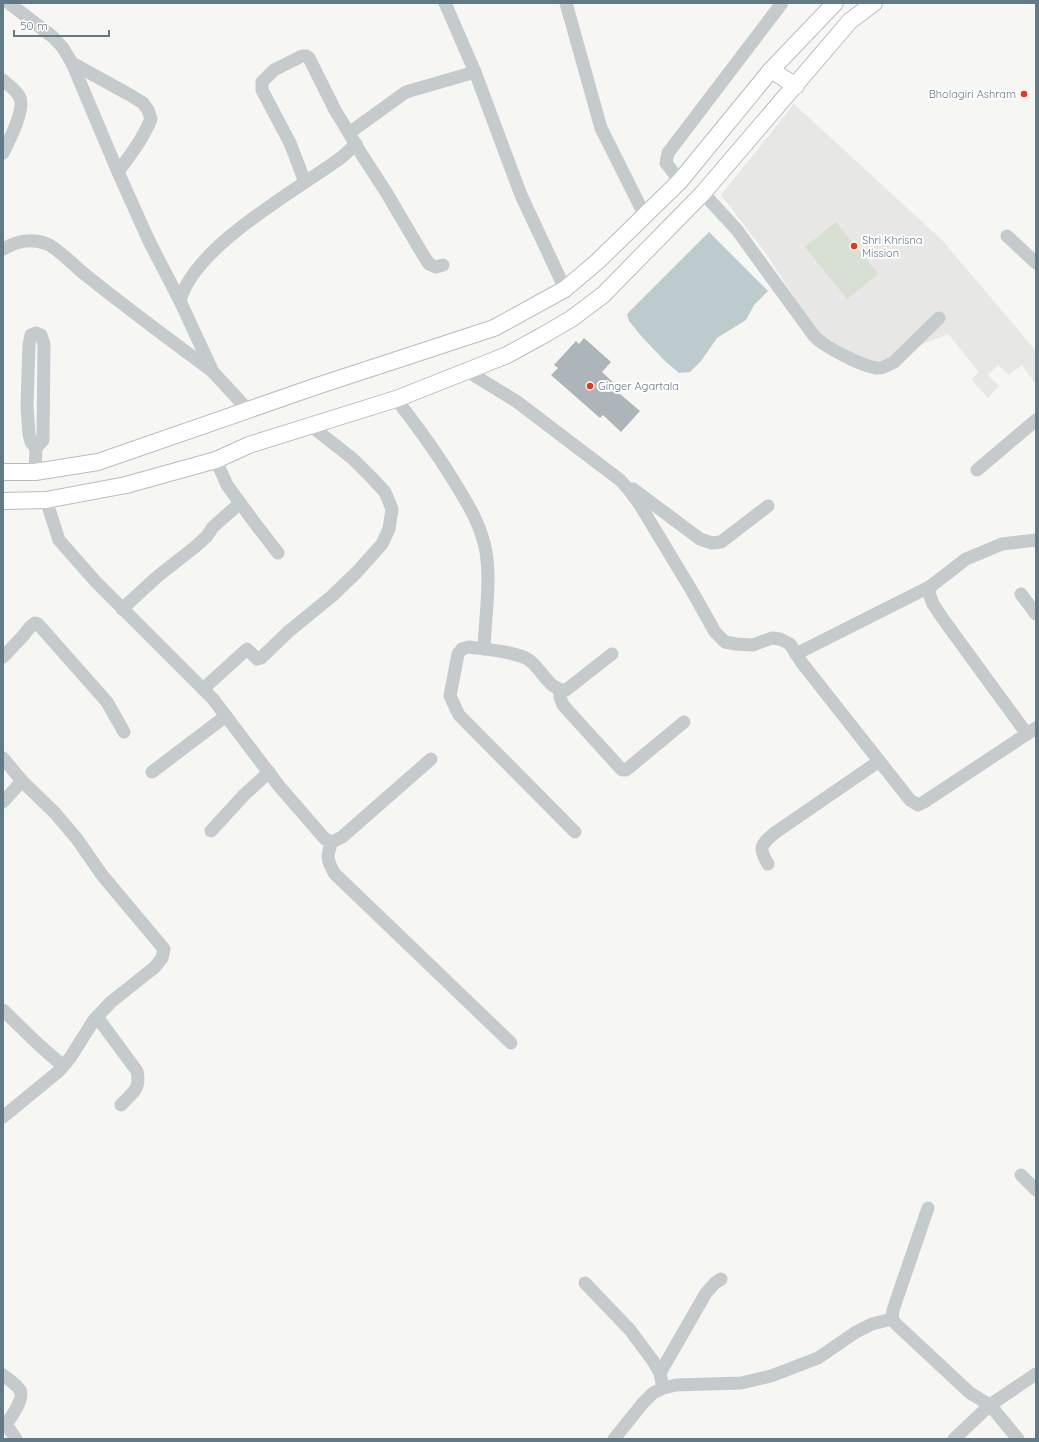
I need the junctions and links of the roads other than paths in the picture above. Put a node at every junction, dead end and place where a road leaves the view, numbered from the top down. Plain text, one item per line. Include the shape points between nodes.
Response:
1 (9, 3) edge
2 (445, 3) edge
3 (566, 3) edge
4 (782, 3) edge
5 (835, 3) edge
6 (874, 3) edge
7 (72, 63) junction
8 (772, 70) junction
9 (475, 72) junction
10 (3, 80) edge
11 (796, 86) junction
12 (352, 138) junction
13 (3, 153) edge
14 (118, 172) junction
15 (680, 180) junction
16 (305, 182) junction
17 (703, 193) junction
18 (644, 214) junction
19 (1007, 236) dead end
20 (3, 249) edge
21 (1036, 263) edge
22 (443, 265) dead end
23 (565, 289) junction
24 (180, 301) junction
25 (939, 318) dead end
26 (467, 371) junction
27 (213, 372) junction
28 (396, 398) junction
29 (249, 411) junction
30 (1036, 420) edge
31 (311, 426) junction
32 (36, 448) junction
33 (216, 460) junction
34 (977, 470) dead end
35 (3, 472) edge
36 (35, 472) junction
37 (620, 480) junction
38 (3, 500) edge
39 (46, 500) junction
40 (240, 503) junction
41 (768, 506) dead end
42 (1036, 540) edge
43 (278, 553) dead end
44 (931, 586) junction
45 (1021, 594) dead end
46 (122, 609) junction
47 (1036, 614) edge
48 (484, 649) junction
49 (612, 654) dead end
50 (796, 654) junction
51 (3, 657) edge
52 (203, 689) junction
53 (560, 690) junction
54 (226, 716) junction
55 (684, 722) dead end
56 (1031, 731) edge
57 (124, 732) dead end
58 (3, 758) edge
59 (431, 759) dead end
60 (878, 762) junction
61 (152, 772) dead end
62 (269, 772) junction
63 (22, 781) junction
64 (3, 802) edge
65 (211, 831) dead end
66 (575, 832) dead end
67 (332, 842) junction
68 (768, 864) dead end
69 (3, 1010) edge
70 (97, 1017) junction
71 (511, 1043) dead end
72 (63, 1066) junction
73 (121, 1105) dead end
74 (3, 1117) edge
75 (1021, 1175) dead end
76 (1036, 1190) edge
77 (928, 1208) dead end
78 (721, 1279) dead end
79 (585, 1283) dead end
80 (892, 1319) junction
81 (660, 1373) junction
82 (1036, 1374) edge
83 (3, 1375) edge
84 (663, 1388) junction
85 (990, 1405) junction
86 (4, 1426) edge
87 (16, 1439) edge
88 (614, 1439) edge
89 (954, 1439) edge
90 (1018, 1439) edge

1 - 7 street via 53,37
2 - 9 street
3 - 18 street via 601,128
4 - 15 street via 668,153 666,163
5 - 8 main road
6 - 11 main road via 850,21
7 - 14 street
7 - 14 street via 130,95 148,110 151,119 148,127
8 - 11 main road
8 - 15 main road
9 - 12 street via 406,92
9 - 23 street via 521,196
10 - 13 street via 17,91 21,99 21,112
11 - 17 main road
12 - 16 street via 342,157
12 - 16 street via 307,56 274,70 266,77 262,82 262,90 290,143
12 - 22 street via 429,264 436,267
14 - 24 street
15 - 18 main road
16 - 24 street via 220,244 194,274 183,290
17 - 25 street via 737,230 819,342 860,364 879,368 894,362
17 - 26 main road via 603,295 571,319 540,337 507,355
18 - 23 main road via 598,261
19 - 21 street
20 - 27 street via 22,242 36,241 49,245
23 - 29 main road via 494,328
24 - 27 street
26 - 28 main road
26 - 37 street via 516,401
27 - 29 street
28 - 31 main road
28 - 48 street via 438,455 478,525 486,552
29 - 36 main road via 98,462
30 - 34 street
31 - 33 main road via 249,446
31 - 52 street via 353,460 385,492 392,509 389,529 382,544 357,572 259,660 247,650
32 - 32 street via 29,434 27,406 29,345 31,335 36,333 41,335 44,344 43,440
32 - 36 street
33 - 39 main road via 126,485
33 - 40 street via 227,485
35 - 36 main road
37 - 41 street via 700,539 712,543 721,542
37 - 50 street via 640,505 716,632 725,642 752,645 772,638 780,639 790,644
38 - 39 main road
39 - 46 street via 59,540
40 - 43 street
40 - 46 street via 195,547
42 - 44 street via 1002,544 966,559
44 - 50 street
44 - 56 street via 929,593 933,604
45 - 47 street
46 - 52 street
48 - 53 street via 528,659
48 - 66 street via 469,647 462,649 458,654 450,696 459,715
49 - 53 street via 566,690
50 - 60 street
51 - 57 street via 30,626 38,624 107,702
52 - 54 street
53 - 55 street via 564,705 622,770 626,770
54 - 61 street
54 - 62 street
56 - 60 street via 918,804 904,794
58 - 63 street
59 - 67 street via 342,837
60 - 68 street via 776,832 764,843 761,848
62 - 65 street
62 - 67 street via 325,839
63 - 64 street
63 - 70 street via 77,839 102,875 164,949 162,958 155,967 111,1002
67 - 71 street via 328,852 329,863 335,874
69 - 72 street
70 - 72 street
70 - 73 street via 137,1071 138,1086
72 - 74 street
75 - 76 street
77 - 80 street via 892,1310
78 - 81 street via 706,1293
79 - 81 street via 630,1330
80 - 84 street via 872,1324 818,1358 771,1376 741,1383 676,1385
80 - 85 street via 970,1393
81 - 84 street
82 - 85 street
83 - 86 street via 21,1393 20,1401
84 - 88 street via 643,1403
85 - 89 street
85 - 90 street
86 - 87 street

